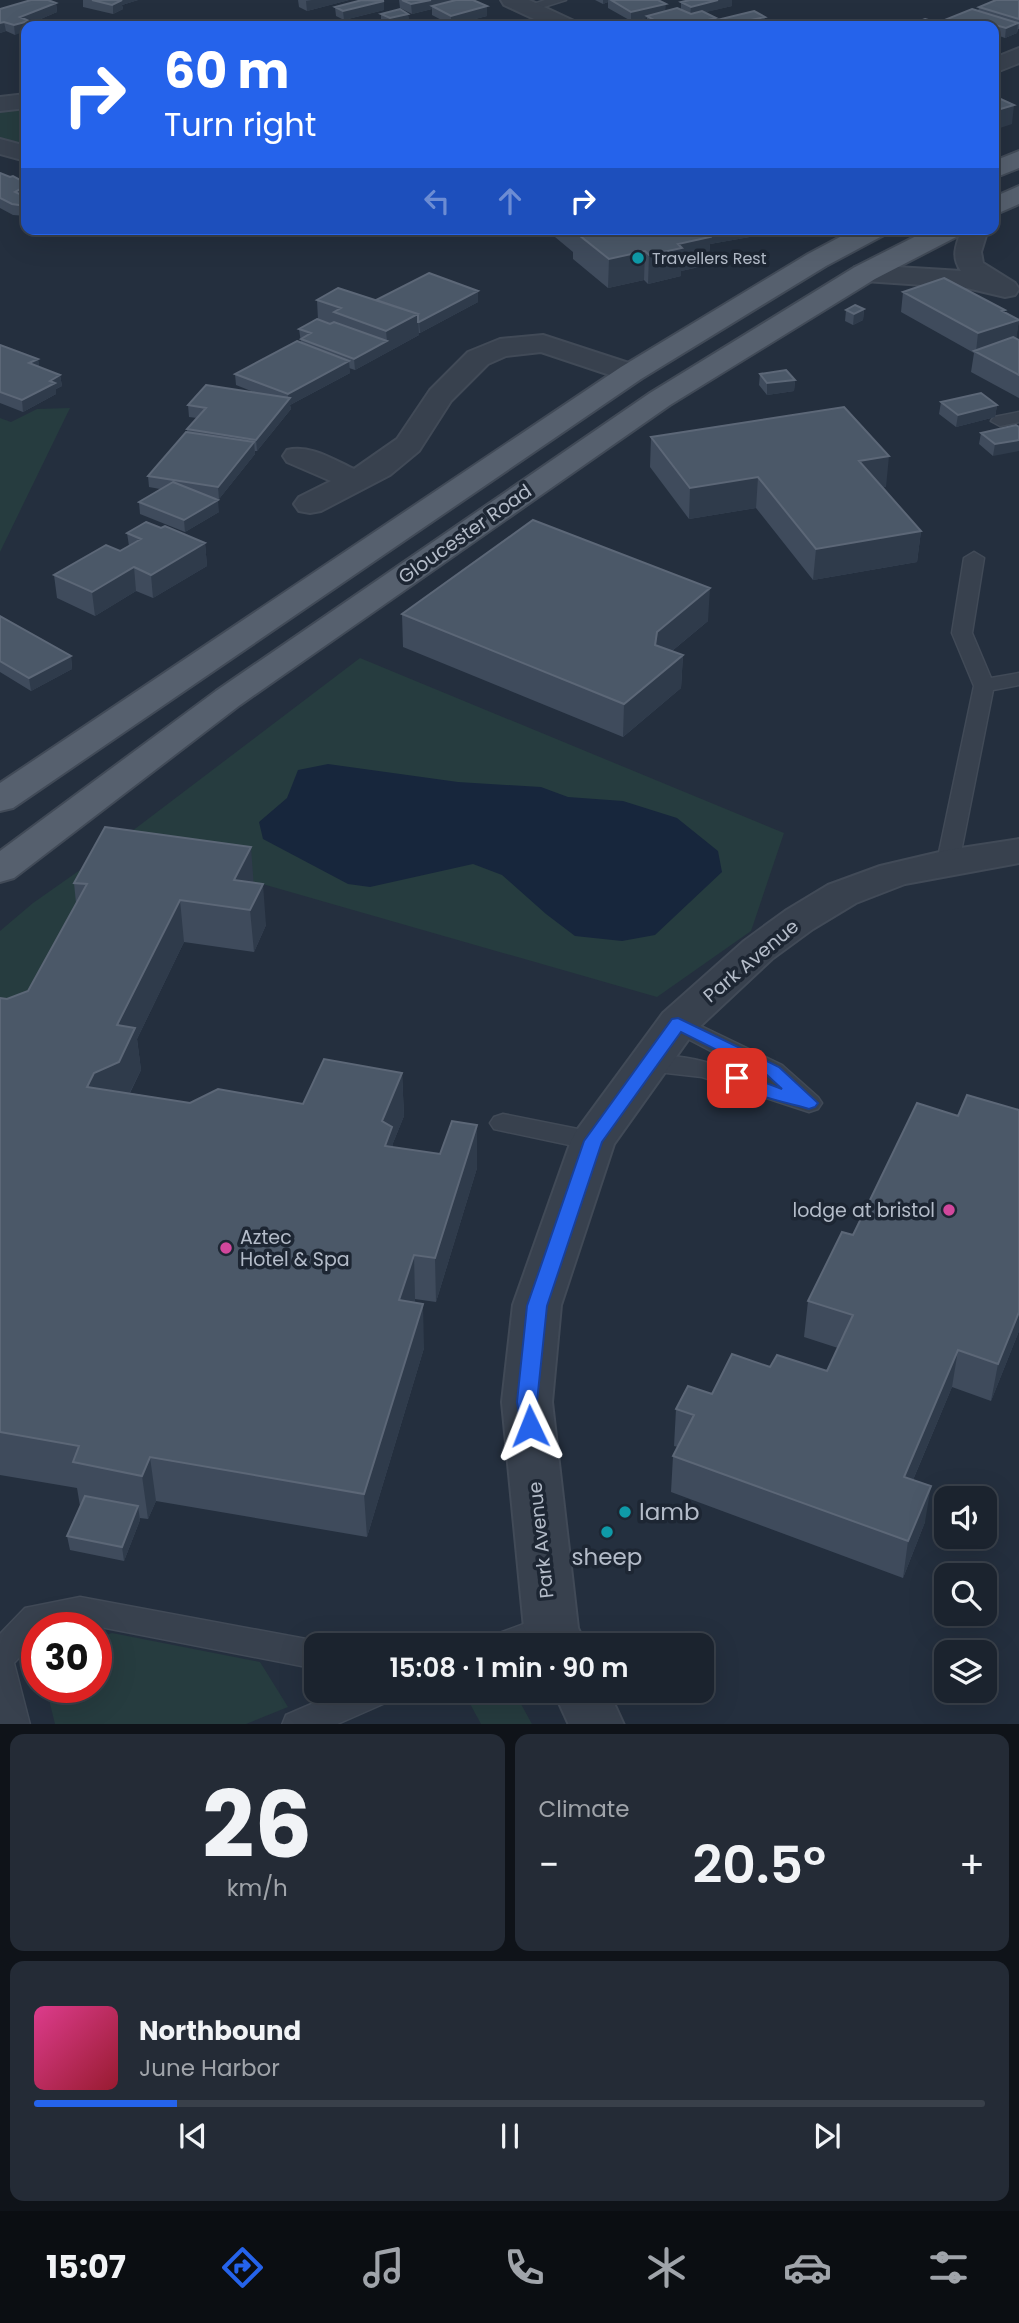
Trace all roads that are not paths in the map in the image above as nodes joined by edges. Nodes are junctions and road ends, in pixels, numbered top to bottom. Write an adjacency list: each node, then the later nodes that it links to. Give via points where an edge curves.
1 (559, 0): 2 (lane)
2 (520, 4): 3 (street)
3 (556, 21)
4 (1019, 55): 5 (street)
5 (999, 64)
6 (21, 102): 7 (street)
7 (0, 104)
8 (0, 146): 9 (street)
9 (21, 152)
10 (1019, 158): 11 (main road)
11 (999, 168)
12 (1019, 194): 13 (main road)
13 (999, 204)
14 (864, 235): 19 (main road, Gloucester Road)
15 (939, 235): 17 (main road, Gloucester Road)
16 (973, 235): 18 (street, via 967,262)
17 (865, 273): 18 (street, via 967,280); 31 (main road, Gloucester Road, via 660,399 228,698)
18 (1012, 293)
19 (631, 373): 23 (street, via 543,343 500,348 478,358 440,396 408,444 379,468); 28 (main road, Gloucester Road)
20 (1019, 417): 21 (lane)
21 (1000, 421)
22 (298, 456): 23 (street)
23 (355, 480): 24 (street)
24 (310, 503)
25 (974, 558): 27 (lane, via 962,633)
26 (1019, 679): 27 (lane)
27 (984, 686): 30 (lane)
28 (0, 800)
29 (1019, 851): 30 (street, Park Avenue)
30 (948, 862): 32 (street, Park Avenue, via 894,874 842,894 758,950)
31 (0, 870)
32 (678, 1023): 33 (street, Park Avenue); 33 (lane, via 773,1071 809,1103 704,1069)
33 (649, 1064): 35 (street, Park Avenue)
34 (503, 1123): 35 (lane)
35 (593, 1141): 36 (street, Park Avenue, via 537,1306 527,1402)
36 (555, 1633)
37 (304, 1653): 38 (lane, via 80,1610 36,1618)
38 (0, 1656)
39 (0, 1667): 42 (lane)
40 (349, 1703): 43 (lane)
41 (586, 1703): 44 (street)
42 (14, 1724)
43 (298, 1724)
44 (597, 1724)

